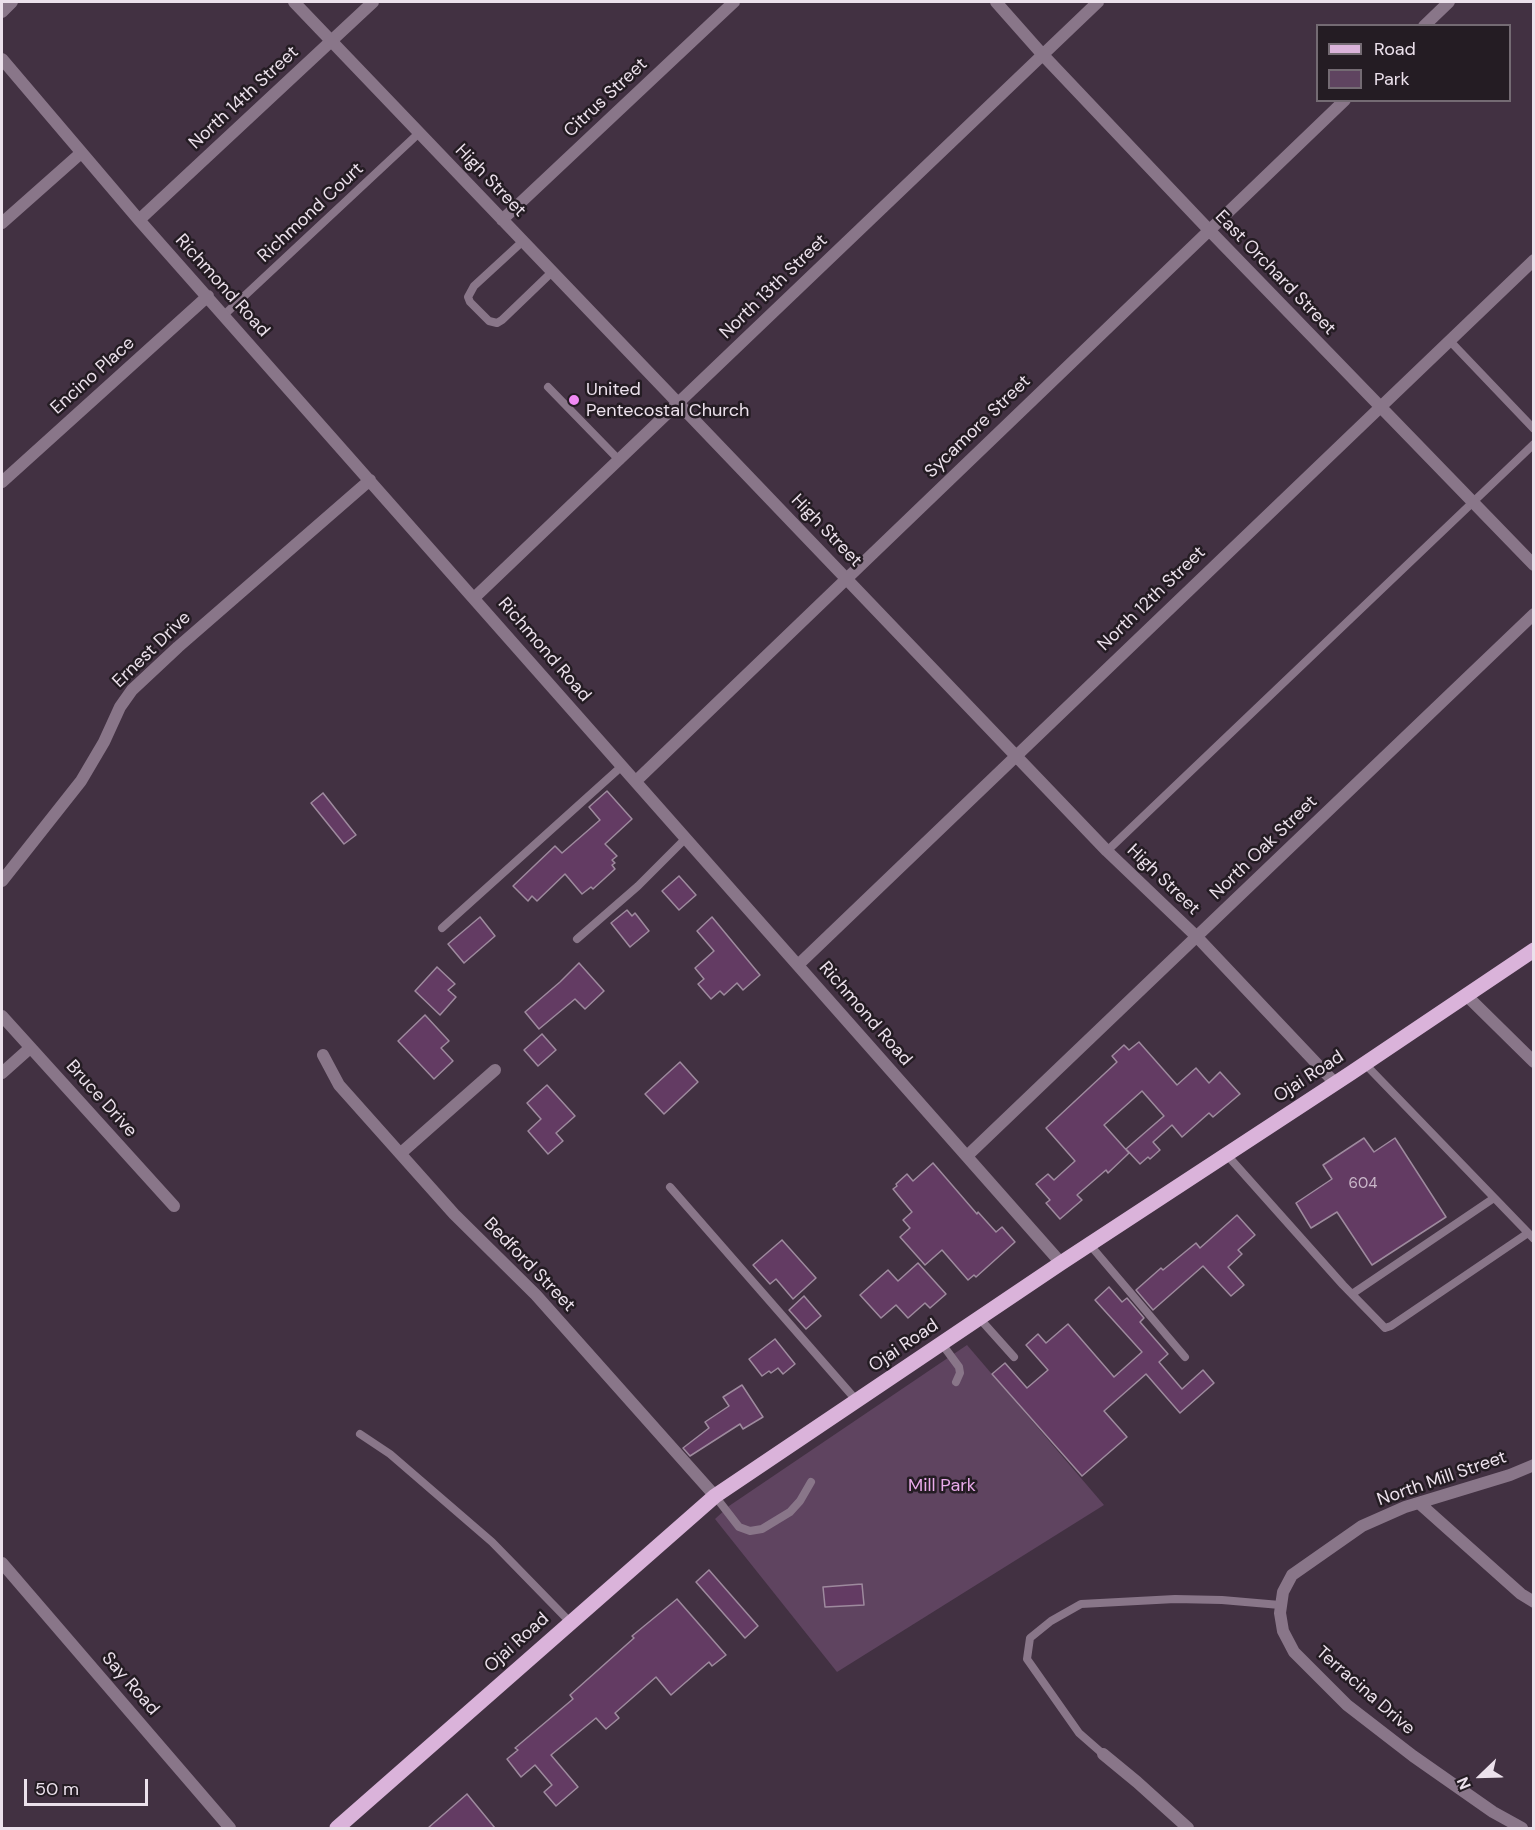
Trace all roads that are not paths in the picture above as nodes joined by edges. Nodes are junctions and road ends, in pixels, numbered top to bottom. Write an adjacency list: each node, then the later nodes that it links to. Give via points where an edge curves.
1 (12, 2): 8 (street)
2 (294, 2): 10 (street, High Street)
3 (373, 2): 10 (street, North 14th Street)
4 (734, 2): 17 (street, Citrus Street)
5 (996, 2): 11 (street, East Orchard Street)
6 (1098, 2): 11 (street, North 13th Street)
7 (1449, 2): 9 (street)
8 (2, 12)
9 (1426, 24)
10 (332, 41): 14 (street, High Street); 16 (street, North 14th Street)
11 (1042, 54): 19 (street, East Orchard Street); 27 (street, North 13th Street)
12 (2, 58): 15 (street, Richmond Road)
13 (1343, 102): 19 (street, Sycamore Street)
14 (419, 133): 17 (street, High Street); 24 (lane, Richmond Court)
15 (81, 153): 16 (street, Richmond Road); 18 (street)
16 (139, 220): 23 (street, Richmond Road)
17 (502, 220): 20 (street, High Street)
18 (2, 223)
19 (1209, 230): 28 (street, East Orchard Street); 36 (street, Sycamore Street)
20 (523, 241): 22 (street, High Street); 22 (lane, via 474,286 468,297 489,321 502,320)
21 (1533, 260): 25 (street, North 12th Street)
22 (553, 271): 27 (street, High Street)
23 (208, 296): 24 (street, Richmond Road); 33 (street, Encino Place)
24 (224, 315): 32 (street, Richmond Road)
25 (1449, 340): 28 (street, North 12th Street); 29 (lane)
26 (548, 387): 31 (lane)
27 (678, 403): 31 (street, North 13th Street); 36 (street, High Street)
28 (1379, 406): 34 (street, East Orchard Street); 39 (street, North 12th Street)
29 (1533, 429)
30 (1533, 444): 34 (lane)
31 (620, 460): 37 (street, North 13th Street)
32 (370, 480): 37 (street, Richmond Road); 44 (street, Ernest Drive, via 132,690 81,781)
33 (2, 482)
34 (1471, 502): 35 (street, East Orchard Street); 43 (lane)
35 (1533, 565)
36 (847, 578): 39 (street, High Street); 41 (street, Sycamore Street)
37 (474, 598): 40 (street, Richmond Road)
38 (1533, 614): 46 (street, North Oak Street)
39 (1016, 754): 43 (street, High Street); 49 (street, North 12th Street)
40 (622, 766): 41 (street, Richmond Road); 45 (lane)
41 (636, 781): 42 (street, Richmond Road)
42 (686, 838): 47 (lane); 49 (street, Richmond Road)
43 (1107, 851): 46 (street, High Street)
44 (2, 881)
45 (442, 928)
46 (1197, 937): 58 (street, High Street); 61 (street, North Oak Street)
47 (577, 939)
48 (1533, 950): 50 (main road, Ojai Road)
49 (798, 965): 61 (street, Richmond Road)
50 (1467, 996): 54 (street); 55 (main road, Ojai Road)
51 (2, 1016): 52 (street, Bruce Drive)
52 (30, 1048): 57 (street); 64 (street, Bruce Drive)
53 (323, 1055): 59 (street, Bedford Street, via 339,1085)
54 (1533, 1062)
55 (1365, 1064): 58 (main road, Ojai Road); 63 (lane)
56 (495, 1070): 59 (street)
57 (2, 1073)
58 (1335, 1083): 60 (main road, Ojai Road)
59 (401, 1153): 78 (street, Bedford Street, via 454,1214 536,1295)
60 (1227, 1155): 66 (main road, Ojai Road); 68 (lane)
61 (968, 1156): 67 (street, Richmond Road)
62 (670, 1187): 74 (lane)
63 (1494, 1198): 65 (lane); 68 (lane)
64 (174, 1206)
65 (1531, 1236): 68 (lane, via 1385,1328)
66 (1090, 1245): 67 (main road, Ojai Road); 72 (lane)
67 (1061, 1263): 69 (main road, Ojai Road)
68 (1352, 1294)
69 (980, 1319): 70 (main road, Ojai Road); 71 (lane)
70 (942, 1344): 73 (lane, via 959,1367); 74 (main road, Ojai Road)
71 (1014, 1357)
72 (1185, 1357)
73 (956, 1382)
74 (857, 1401): 78 (main road, Ojai Road)
75 (360, 1434): 84 (lane, via 390,1454 492,1542)
76 (1533, 1466): 79 (street, North Mill Street)
77 (811, 1482): 78 (lane, via 790,1512 762,1529 750,1531 739,1527)
78 (715, 1496): 84 (main road, Ojai Road)
79 (1419, 1503): 80 (street, North Mill Street); 82 (street)
80 (1362, 1526): 83 (street, Terracina Drive, via 1292,1575)
81 (2, 1563): 86 (street, Say Road)
82 (1533, 1602)
83 (1281, 1605): 85 (lane, via 1175,1599 1081,1604 1030,1638 1027,1659 1079,1733); 89 (street, Terracina Drive, via 1282,1626 1290,1646 1347,1705 1493,1812)
84 (570, 1622): 87 (main road, Ojai Road)
85 (1103, 1755): 88 (street)
86 (230, 1828)
87 (338, 1828)
88 (1188, 1828)
89 (1522, 1828)

